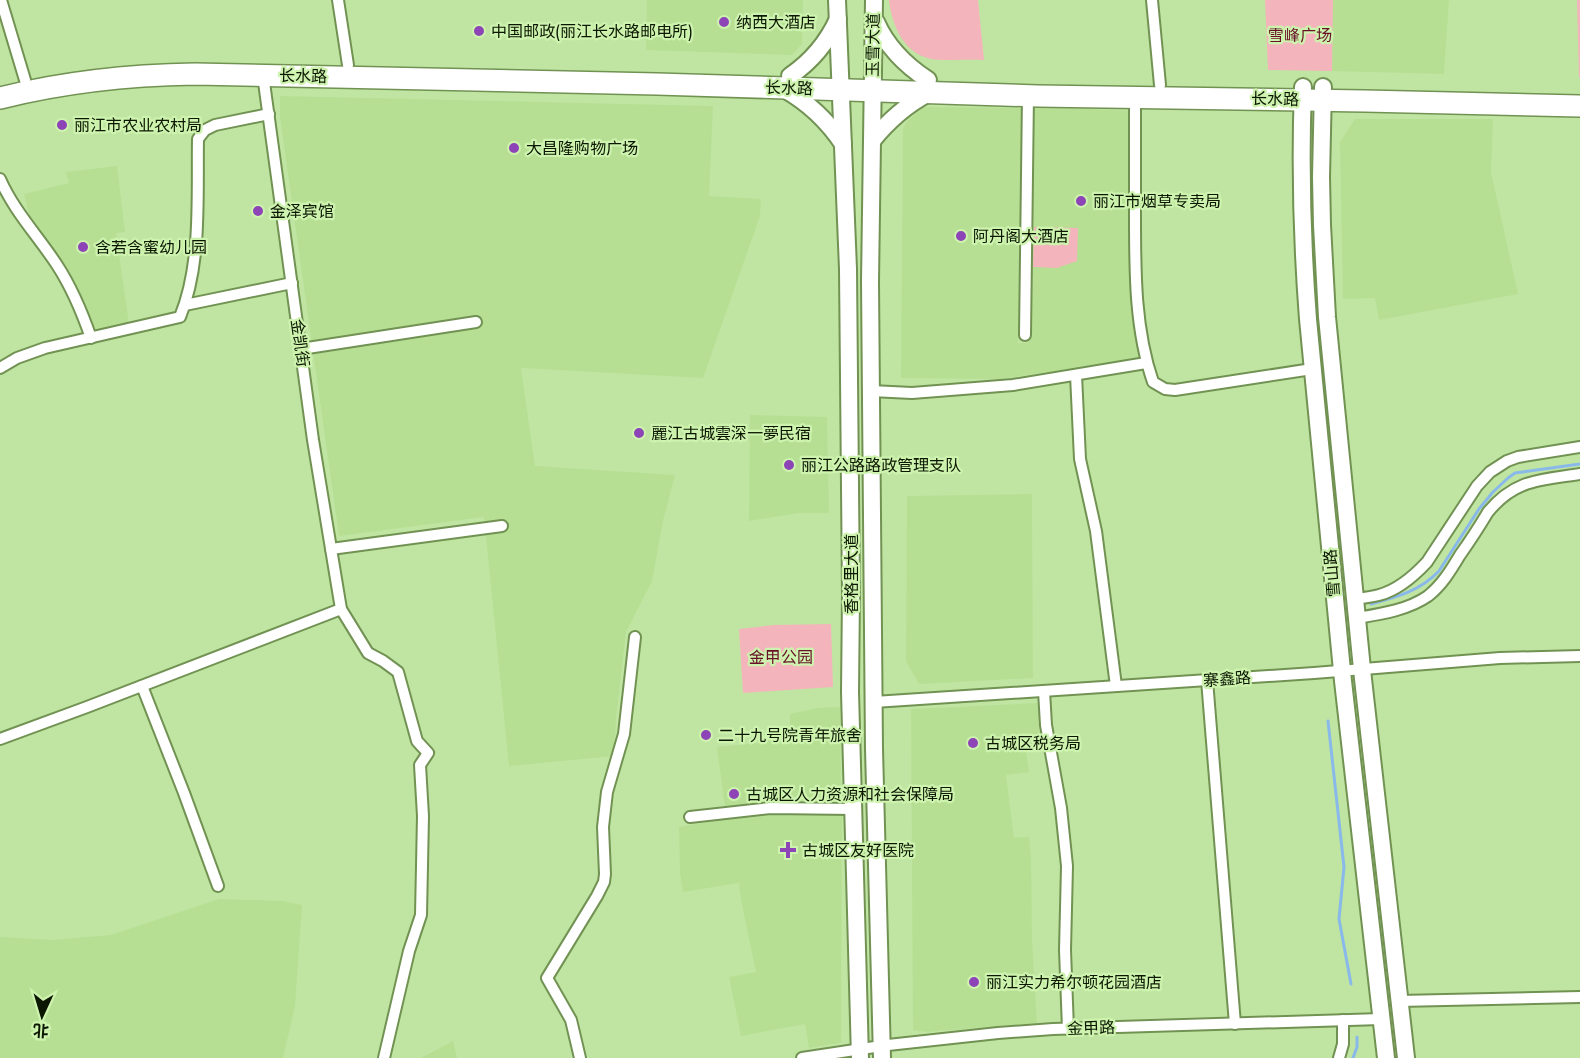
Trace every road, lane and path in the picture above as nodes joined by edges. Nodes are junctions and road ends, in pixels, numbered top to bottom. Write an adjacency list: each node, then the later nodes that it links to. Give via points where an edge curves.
1 (1, 0): 10 (street)
2 (338, 0): 8 (street)
3 (837, 0): 6 (main road, 玉雪大道)
4 (874, 0): 7 (main road, 玉雪大道)
5 (1152, 0): 15 (street)
6 (838, 18): 11 (main road, via 816,53); 12 (main road, 玉雪大道)
7 (874, 18): 14 (main road, 玉雪大道); 16 (main road, via 899,57)
8 (348, 65): 10 (highway, 长水路, via 158,62); 11 (highway, 长水路)
9 (263, 75): 11 (highway, 长水路); 21 (highway, 长水路, via 122,77); 23 (street, 金凯街)
10 (25, 80): 13 (highway, 长水路)
11 (786, 82): 12 (highway, 长水路); 25 (main road)
12 (841, 84): 14 (highway, 长水路); 25 (main road, 香格里大道)
13 (0, 85)
14 (873, 85): 16 (highway, 长水路); 24 (main road, 香格里大道)
15 (1160, 85): 16 (highway, 长水路); 18 (highway, 长水路)
16 (928, 86): 19 (highway, 长水路); 24 (main road)
17 (1580, 93): 18 (highway, 长水路)
18 (1313, 94): 20 (highway, 长水路); 22 (highway, 长水路); 35 (main road, 雪山路, via 1301,128 1304,274); 42 (main road, 雪山路, via 1329,339)
19 (1028, 95): 20 (highway, 长水路); 30 (street)
20 (1135, 97): 33 (street, via 1136,274)
21 (0, 98)
22 (1580, 105)
23 (268, 114): 27 (street, 金凯街); 28 (street, via 215,125 198,139 195,254)
24 (872, 141): 37 (main road, 香格里大道)
25 (843, 144): 55 (main road, 香格里大道)
26 (0, 179): 31 (street, via 12,203 57,264)
27 (292, 283): 28 (street); 32 (street, 金凯街)
28 (185, 305): 31 (street, via 180,317)
29 (476, 322): 32 (street)
30 (1025, 335)
31 (91, 338): 34 (street, via 31,353)
32 (301, 349): 41 (street, 金凯街)
33 (1146, 363): 35 (street, via 1153,382 1170,390); 36 (street)
34 (0, 368)
35 (1312, 369): 48 (main road, 雪山路)
36 (1076, 375): 37 (street, via 1013,385 912,393); 51 (street, via 1080,459 1096,531)
37 (871, 392): 53 (main road, 香格里大道)
38 (1580, 447): 42 (street, via 1518,457 1497,467 1477,486 1418,572 1387,592)
39 (1580, 474): 44 (street, via 1529,482 1509,492 1488,512 1435,590 1397,610)
40 (502, 526): 41 (street)
41 (331, 549): 43 (street, 金凯街)
42 (1355, 599): 44 (main road, 雪山路)
43 (341, 609): 50 (street); 66 (street, via 368,653 398,672 417,741 428,753 420,765 421,915)
44 (1357, 618): 47 (main road, 雪山路)
45 (634, 637): 67 (street, via 624,734 607,792 604,882 547,978 571,1020)
46 (1580, 656): 47 (street, 寨鑫路)
47 (1362, 669): 48 (street, 寨鑫路); 59 (main road, 雪山路)
48 (1342, 670): 49 (street, 寨鑫路); 60 (main road, 雪山路)
49 (1207, 680): 51 (street, 寨鑫路); 62 (street)
50 (142, 686): 54 (street); 57 (street)
51 (1116, 686): 52 (street, 寨鑫路)
52 (1044, 691): 53 (street, 寨鑫路); 63 (street, via 1067,866)
53 (874, 702): 64 (main road, 香格里大道)
54 (0, 738)
55 (854, 809): 56 (street, via 770,808); 65 (main road, 香格里大道)
56 (690, 818)
57 (218, 886)
58 (1580, 997): 59 (street)
59 (1399, 1001): 71 (main road, 雪山路)
60 (1381, 1019): 61 (street, 金甲路); 70 (main road, 雪山路)
61 (1344, 1020): 62 (street, 金甲路); 69 (street)
62 (1235, 1024): 63 (street, 金甲路)
63 (1068, 1029): 64 (street, 金甲路, via 998,1033)
64 (882, 1052): 65 (street, 金甲路)
65 (860, 1054): 68 (street, 金甲路)
66 (384, 1058)
67 (580, 1058)
68 (802, 1058)
69 (1339, 1058)
70 (1386, 1058)
71 (1406, 1058)

